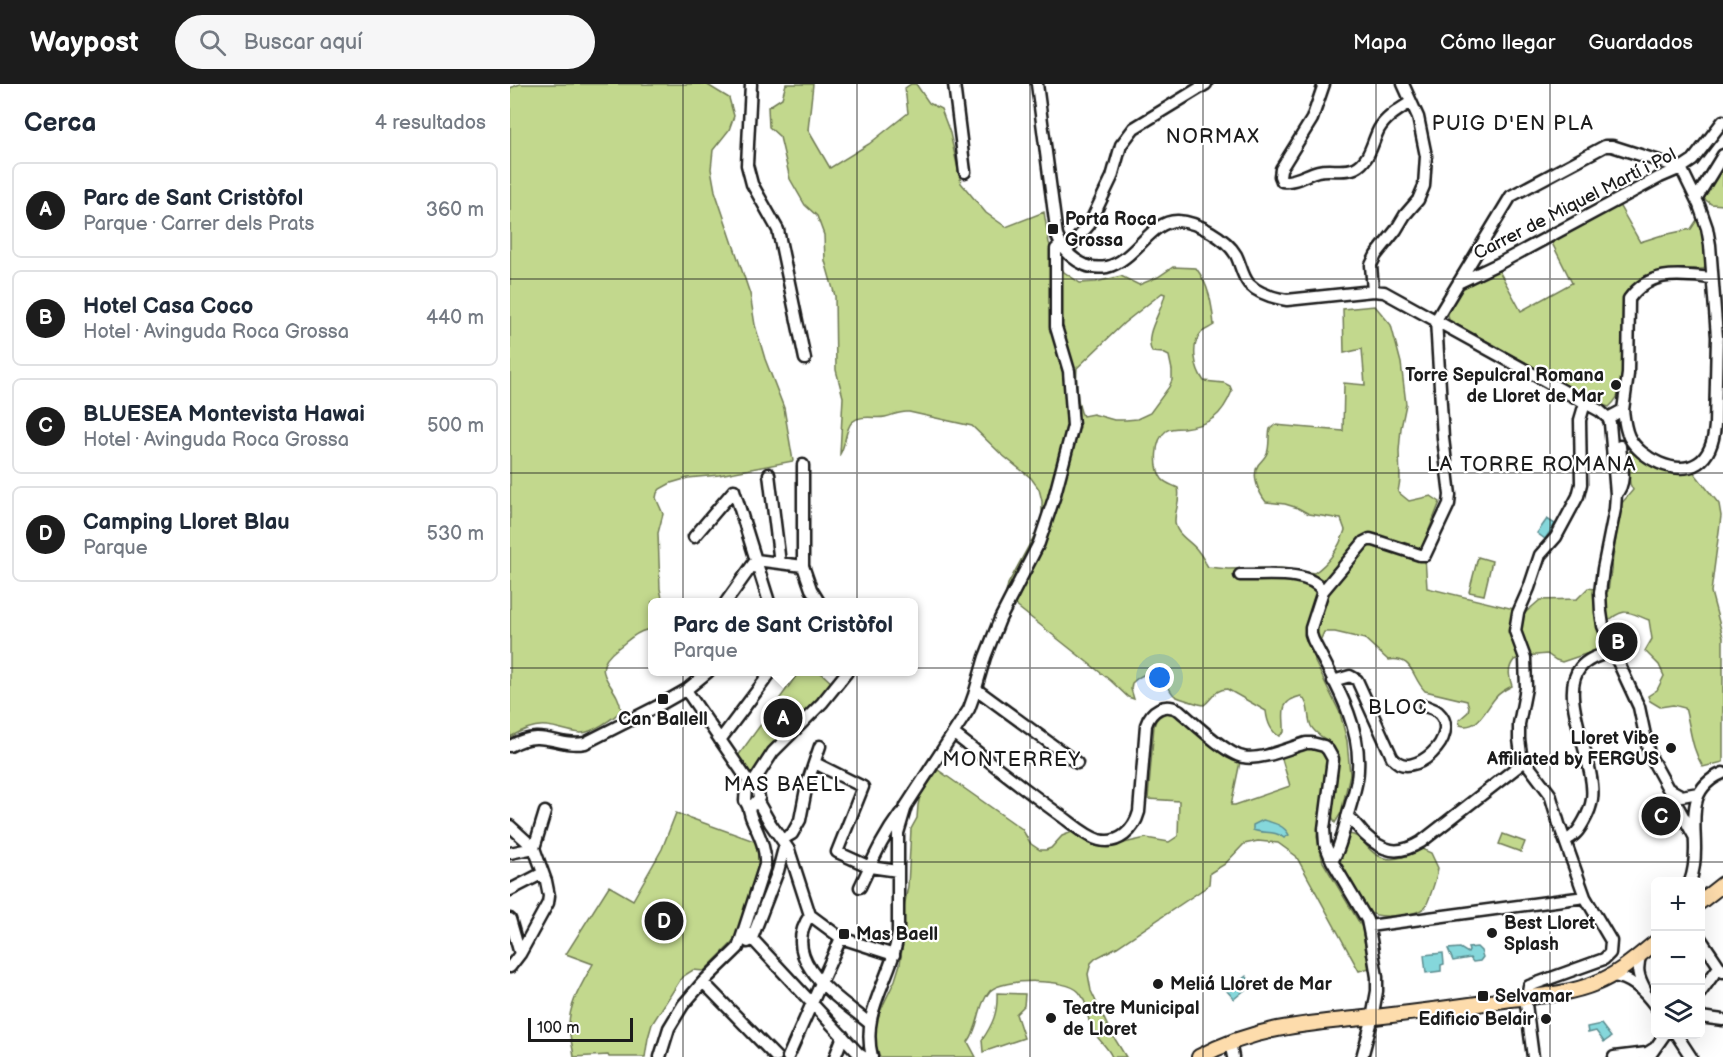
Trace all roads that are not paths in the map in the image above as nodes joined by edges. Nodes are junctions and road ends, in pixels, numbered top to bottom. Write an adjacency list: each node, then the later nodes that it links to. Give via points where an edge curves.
1 (751, 84): 18 (street, via 747,165 752,184 778,230)
2 (954, 84): 11 (street)
3 (1036, 84): 13 (street, via 1057,236)
4 (1206, 84): 13 (street, via 1134,128 1121,145 1112,177 1089,225)
5 (1324, 84): 7 (street, via 1312,119 1281,170 1282,181 1316,171 1358,167 1380,128)
6 (1403, 84): 7 (street)
7 (1411, 102): 16 (street, via 1426,156 1424,186 1371,264)
8 (1723, 121): 10 (street, Carrer de Miquel Martí i Pol, via 1698,156)
9 (1723, 154): 12 (street)
10 (1681, 168): 12 (street); 15 (street, Carrer de Miquel Martí i Pol); 15 (street, via 1605,146 1511,196)
11 (965, 172)
12 (1696, 199): 14 (street, via 1707,228)
13 (1064, 248): 16 (street, via 1089,267 1103,268 1126,259 1159,227 1177,221 1223,240 1237,257 1249,284 1277,298); 40 (street, via 1056,249 1056,327 1069,371 1073,426 1039,543 1000,619)
14 (1712, 278): 20 (street, via 1664,275 1636,290 1629,299 1628,374); 22 (street, via 1717,337 1715,425 1710,448 1697,463 1678,467 1655,462)
15 (1460, 282): 17 (street)
16 (1373, 291): 17 (street, via 1394,296)
17 (1436, 320): 19 (street); 31 (street, via 1449,504 1425,555 1370,539)
18 (805, 359)
19 (1585, 403): 21 (street); 47 (street, via 1580,420 1578,496 1561,529 1540,555 1516,619 1516,636 1525,658 1519,739)
20 (1623, 410): 21 (street); 22 (street)
21 (1608, 418): 23 (street)
22 (1634, 444): 23 (street)
23 (1616, 446): 35 (street, via 1623,482 1616,494 1600,593 1601,618)
24 (803, 465): 29 (street)
25 (769, 474): 28 (street)
26 (694, 537): 27 (street, via 734,490)
27 (756, 560): 28 (street); 32 (street); 33 (street)
28 (780, 563): 29 (street)
29 (803, 566): 34 (street)
30 (1240, 575): 31 (street, via 1305,577)
31 (1323, 591): 39 (street, via 1311,632)
32 (729, 598)
33 (767, 598)
34 (816, 598)
35 (1613, 651): 52 (street, via 1639,707 1649,753); 65 (street, via 1584,663 1574,681 1575,710 1591,774 1592,795 1579,830)
36 (703, 676): 41 (street)
37 (768, 676): 44 (street)
38 (844, 676): 51 (street, via 772,752)
39 (1333, 681): 42 (street, via 1350,676 1357,680 1392,757 1402,764 1420,761 1438,748 1443,738 1442,717); 57 (street, via 1352,720 1358,752 1358,778)
40 (976, 689): 43 (street); 49 (street)
41 (686, 690): 44 (street); 45 (street, via 585,743 538,737)
42 (1425, 706)
43 (954, 734): 55 (street); 62 (street, via 1100,841 1122,837 1137,822 1146,725 1155,710 1175,708 1243,758 1306,743 1318,744 1333,759)
44 (720, 740): 51 (street)
45 (510, 746)
46 (820, 746): 48 (street)
47 (1525, 761): 60 (street, via 1411,848 1388,850); 65 (street, via 1550,794)
48 (815, 763): 63 (street, via 801,820); 69 (street, via 863,787 837,852)
49 (1077, 763)
50 (1723, 773): 53 (street, via 1709,781)
51 (751, 783): 54 (street, via 746,786 745,801)
52 (1669, 789): 53 (street, via 1677,795); 61 (street)
53 (1698, 796): 61 (street)
54 (753, 803): 63 (street); 81 (street, via 751,817 764,849 765,865)
55 (906, 806): 69 (street, via 886,832); 70 (street, via 898,833)
56 (545, 812): 66 (street)
57 (1347, 817): 59 (street); 60 (street)
58 (510, 826): 66 (street)
59 (1344, 829): 60 (street); 64 (street)
60 (1364, 834)
61 (1694, 836): 72 (street)
62 (1324, 840): 64 (street); 68 (street)
63 (784, 841): 78 (street); 81 (street, via 776,878)
64 (1340, 841): 68 (street, via 1337,855)
65 (1565, 841): 76 (street)
66 (534, 848): 67 (street); 71 (street)
67 (510, 853)
68 (1330, 858): 80 (street)
69 (870, 867): 70 (street); 74 (street)
70 (898, 872): 87 (street)
71 (543, 873): 75 (street); 85 (street, via 548,903)
72 (1692, 877)
73 (1723, 884): 77 (main road)
74 (860, 887)
75 (510, 890)
76 (1586, 897): 80 (street); 95 (street, via 1611,941 1610,953 1533,984)
77 (1705, 899)
78 (810, 915): 82 (street); 92 (street, via 803,927 801,947)
79 (510, 919): 85 (street)
80 (1369, 927): 98 (street, via 1377,982)
81 (748, 934): 91 (street); 97 (street)
82 (841, 938): 87 (street); 92 (street)
83 (1705, 944): 89 (street)
84 (1651, 946): 86 (main road)
85 (520, 954): 88 (street)
86 (1641, 954): 90 (main road); 94 (street, via 1638,978)
87 (894, 955): 101 (street)
88 (510, 967)
89 (1721, 970): 93 (street)
90 (1611, 976): 94 (street, via 1630,981); 95 (main road, via 1574,990)
91 (703, 982): 107 (street, via 675,1016); 108 (street)
92 (821, 983): 97 (street); 101 (street)
93 (1705, 988)
94 (1647, 995): 96 (street)
95 (1526, 997): 98 (main road); 116 (street)
96 (1651, 1000)
97 (813, 1002): 102 (street); 109 (street)
98 (1373, 1017): 105 (main road, via 1271,1035); 113 (main road, via 1263,1031); 115 (street)
99 (1705, 1018): 100 (street)
100 (1723, 1020)
101 (869, 1023): 112 (street)
102 (843, 1036): 110 (street); 111 (street)
103 (1661, 1039): 106 (street)
104 (1679, 1039): 118 (street)
105 (1232, 1052): 114 (main road)
106 (1648, 1054): 117 (street)
107 (660, 1057)
108 (776, 1057)
109 (788, 1057)
110 (836, 1057)
111 (864, 1057)
112 (872, 1057)
113 (1199, 1057)
114 (1210, 1057)
115 (1362, 1057)
116 (1533, 1057)
117 (1614, 1057)
118 (1691, 1057)

